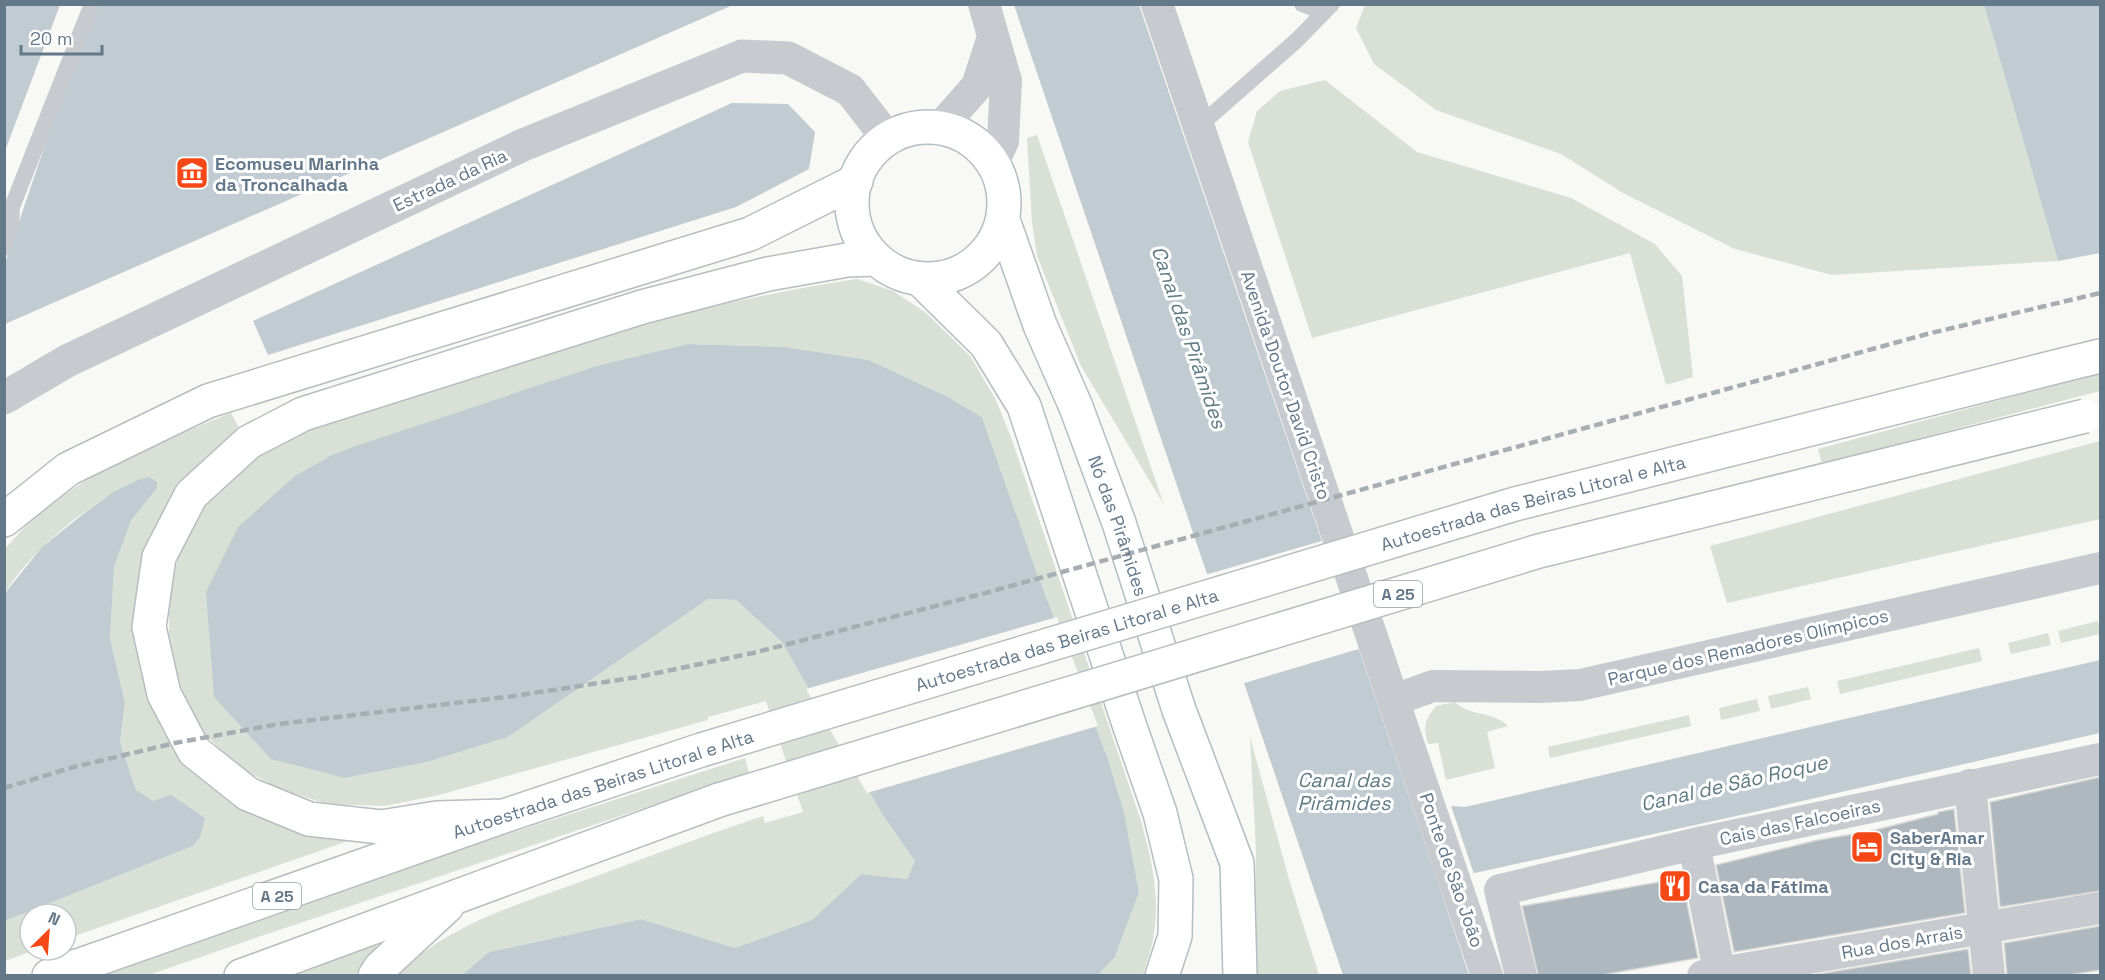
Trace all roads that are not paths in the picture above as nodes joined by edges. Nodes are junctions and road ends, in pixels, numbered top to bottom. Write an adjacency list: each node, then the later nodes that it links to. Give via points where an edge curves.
1 (92, 4): 13 (lane, via 12,207)
2 (984, 4): 6 (street)
3 (1157, 4): 7 (street, Avenida Doutor David Cristo)
4 (1302, 4): 5 (lane)
5 (1328, 8): 7 (lane)
6 (993, 38): 8 (street, via 976,86); 10 (street, via 1006,81 1003,141)
7 (1198, 127): 21 (street, Avenida Doutor David Cristo)
8 (939, 129): 9 (main road, Nó das Pirâmides, via 906,130); 10 (main road, Nó das Pirâmides, via 956,132 977,144)
9 (888, 139): 11 (main road, Nó das Pirâmides, via 864,162); 17 (street, Estrada da Ria, via 850,90 788,58 741,56 523,145 67,361)
10 (993, 162): 12 (main road, Nó das Pirâmides, via 1003,185)
11 (856, 181): 14 (main road, Nó das Pirâmides, via 852,212 860,237); 19 (main road, via 750,234 208,401 68,470)
12 (1003, 219): 15 (main road, Nó das Pirâmides, via 1000,233 987,253 968,269 946,278); 34 (main road, Nó das Pirâmides, via 1040,325 1076,407 1119,523 1179,710 1237,863)
13 (4, 248)
14 (876, 259): 15 (main road, Nó das Pirâmides, via 898,274); 25 (main road, via 768,274 642,307 303,414 249,442 191,495 159,557 149,627 165,694 194,752 248,794 309,819 381,827 437,818)
15 (921, 280): 33 (main road, Nó das Pirâmides, via 986,344 1024,406 1160,813 1176,879 1175,936)
16 (2100, 356): 25 (main road, Autoestrada das Beiras Litoral e Alta / A 25, bridge, via 1515,504 701,750)
17 (4, 398)
18 (2093, 414): 27 (main road, A 25, bridge, via 1539,551 719,800)
19 (4, 520)
20 (2100, 568): 21 (street, Parque dos Remadores Olímpicos, via 1580,685 1433,686)
21 (1394, 700): 23 (street, Avenida Doutor David Cristo)
22 (2100, 759): 24 (street, Cais das Falcoeiras)
23 (1417, 765): 35 (street, Ponte de São João)
24 (1970, 785): 26 (street, Cais das Falcoeiras); 29 (street)
25 (504, 816): 30 (main road, Autoestrada das Beiras Litoral e Alta / A 25)
26 (1694, 844): 36 (street, Cais das Falcoeiras, via 1500,890); 37 (street)
27 (456, 897): 31 (main road, A 25); 32 (main road)
28 (2100, 908): 29 (street, Rua dos Arrais)
29 (1985, 928): 37 (street, Rua dos Arrais); 38 (street)
30 (49, 975)
31 (242, 975)
32 (375, 975)
33 (1162, 975)
34 (1240, 975)
35 (1487, 975)
36 (1521, 975)
37 (1714, 975)
38 (1989, 975)

